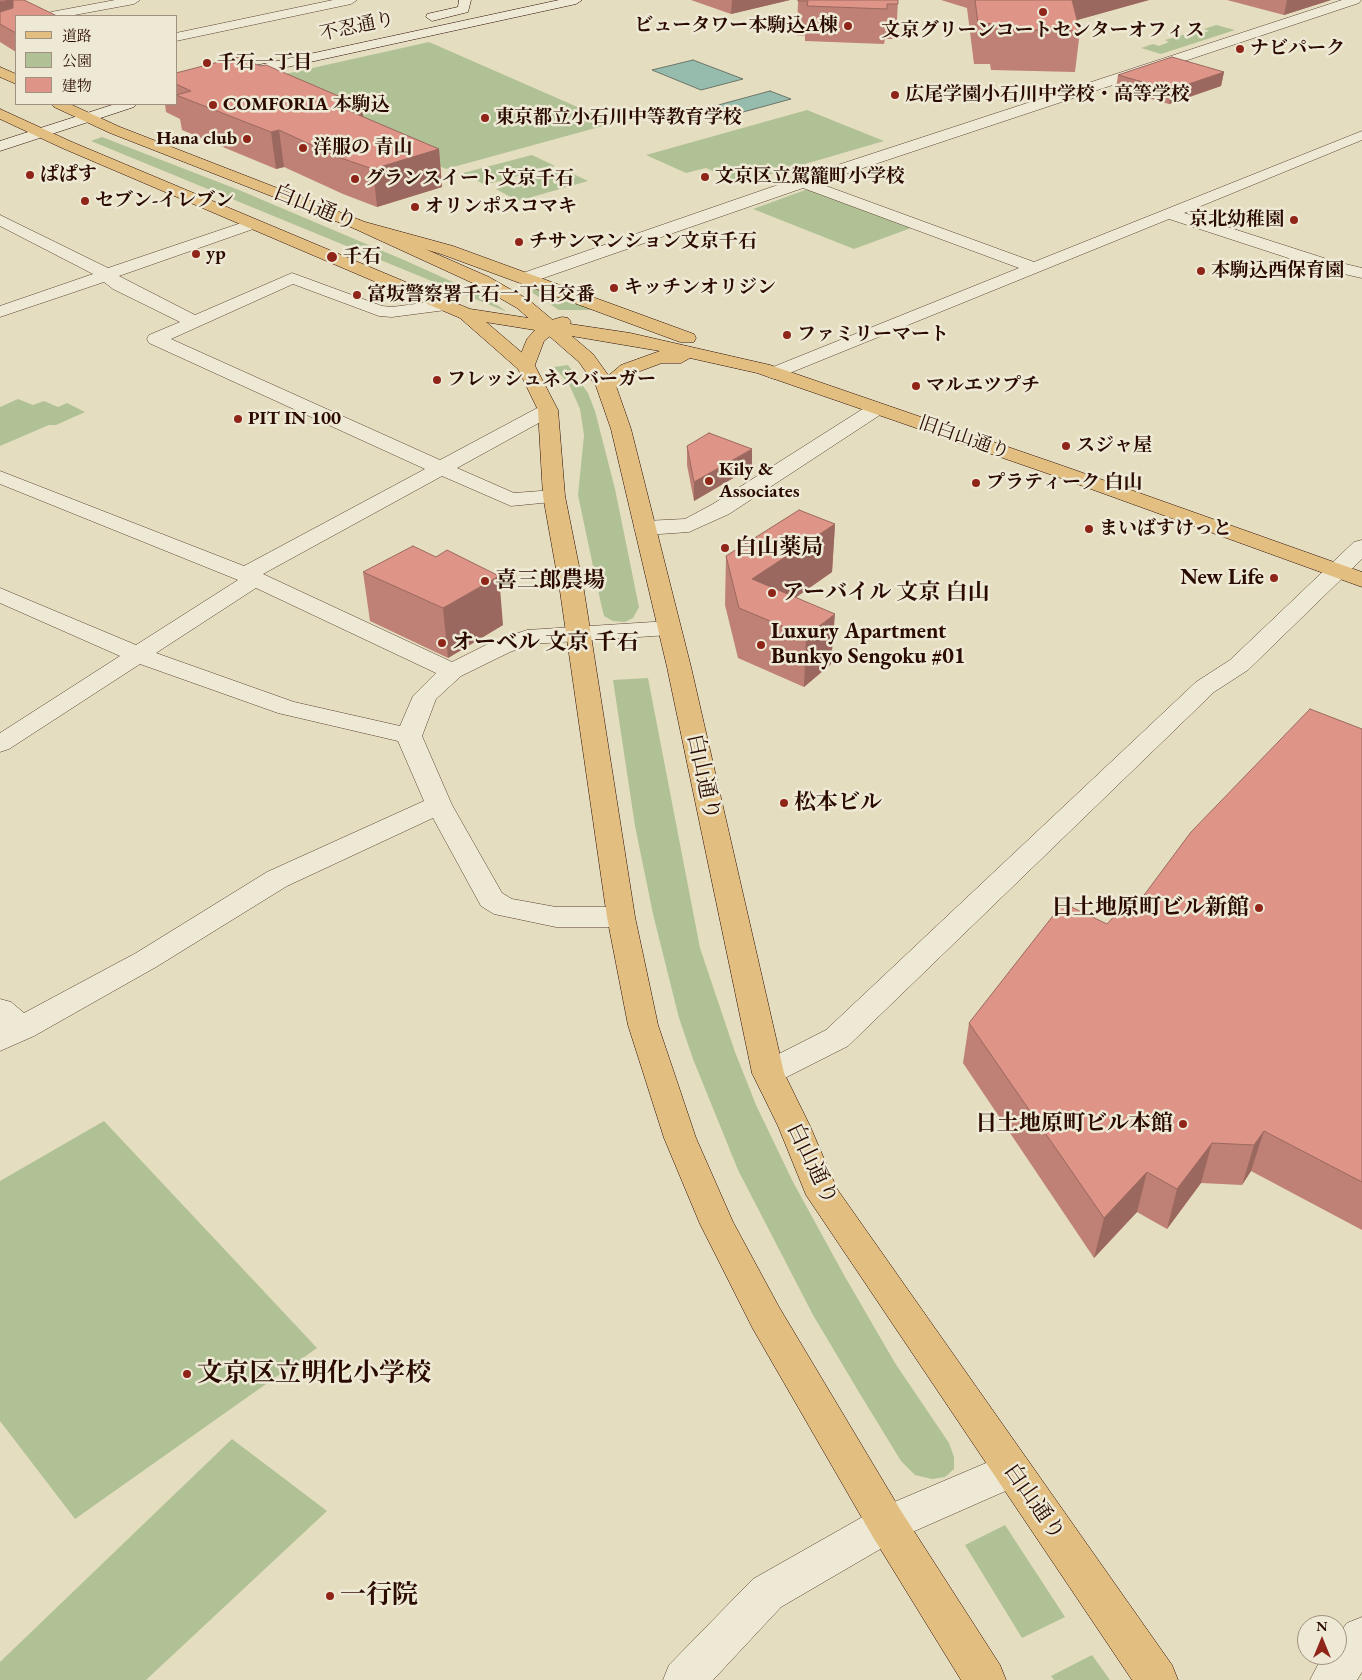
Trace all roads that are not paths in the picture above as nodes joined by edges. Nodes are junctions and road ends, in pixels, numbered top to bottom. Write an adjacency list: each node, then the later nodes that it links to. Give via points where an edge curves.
1 (134, 0): 9 (street)
2 (351, 0): 11 (street)
3 (548, 0): 7 (street, 不忍通り)
4 (576, 0): 7 (street, 不忍通り)
5 (1356, 0): 6 (street)
6 (1341, 5): 8 (street); 24 (street)
7 (481, 7): 10 (street); 13 (street, 不忍通り); 15 (street, 不忍通り)
8 (1362, 10)
9 (57, 15)
10 (419, 20)
11 (178, 37)
12 (287, 49): 13 (street)
13 (260, 57): 14 (street, 不忍通り)
14 (178, 77)
15 (178, 89)
16 (118, 105): 17 (street)
17 (65, 110): 19 (street); 21 (street); 28 (main road, 白山通り)
18 (0, 113): 19 (main road, 白山通り)
19 (19, 123): 20 (street); 21 (main road, 白山通り)
20 (0, 129)
21 (40, 133): 23 (street); 27 (main road, 白山通り)
22 (1362, 135): 25 (street)
23 (0, 146)
24 (801, 182): 29 (street); 32 (street)
25 (1170, 214): 29 (street); 30 (street)
26 (0, 220): 31 (street)
27 (252, 224): 31 (street); 33 (main road, 白山通り)
28 (359, 225): 32 (main road, via 447,250); 37 (main road, 白山通り, via 483,281 523,304)
29 (1033, 267): 40 (street)
30 (1362, 273)
31 (106, 274): 34 (street); 36 (street, via 119,285)
32 (526, 278): 35 (main road)
33 (456, 310): 36 (street, via 379,312 292,278); 37 (main road); 39 (main road, 白山通り)
34 (0, 312)
35 (633, 317): 37 (main road, via 602,315); 40 (main road)
36 (195, 322): 44 (street, via 156,339)
37 (551, 326): 38 (main road, via 630,338); 39 (main road, via 536,339); 41 (main road, 白山通り, via 586,358)
38 (705, 356): 40 (main road); 41 (main road, via 660,357 628,369)
39 (526, 366): 43 (main road, 白山通り)
40 (769, 371): 42 (main road, 旧白山通り)
41 (606, 386): 47 (main road, 白山通り, via 622,429)
42 (876, 409): 47 (street, via 721,509 689,525); 49 (main road, 旧白山通り, via 1062,472)
43 (548, 410): 44 (street); 46 (main road, 白山通り)
44 (441, 468): 46 (street, via 511,500); 50 (street)
45 (0, 477): 50 (street)
46 (554, 496): 54 (main road, 白山通り)
47 (645, 528): 53 (main road, 白山通り)
48 (1362, 548): 49 (street)
49 (1337, 572): 51 (main road, 旧白山通り); 62 (street, via 1239,665 1205,687 837,1038)
50 (250, 577): 55 (street); 56 (street)
51 (1362, 580)
52 (0, 595): 55 (street)
53 (669, 628): 54 (street); 62 (main road, 白山通り)
54 (578, 634): 56 (street, via 527,637); 60 (main road, 白山通り)
55 (138, 656): 57 (street, via 287,708); 58 (street)
56 (452, 671): 57 (street, via 425,696)
57 (409, 736): 59 (street)
58 (0, 744)
59 (439, 805): 60 (street, via 492,899 504,907 556,916); 61 (street, via 278,880 146,960)
60 (621, 918): 64 (main road, 白山通り, via 642,1025 680,1138 717,1224 766,1318)
61 (8, 1026)
62 (768, 1073): 63 (main road, 白山通り, via 822,1195)
63 (1012, 1470): 64 (street); 68 (main road, 白山通り)
64 (887, 1524): 66 (street, via 767,1594); 67 (main road, 白山通り)
65 (1362, 1637): 69 (street)
66 (684, 1680)
67 (985, 1680)
68 (1156, 1680)
69 (1331, 1680)

